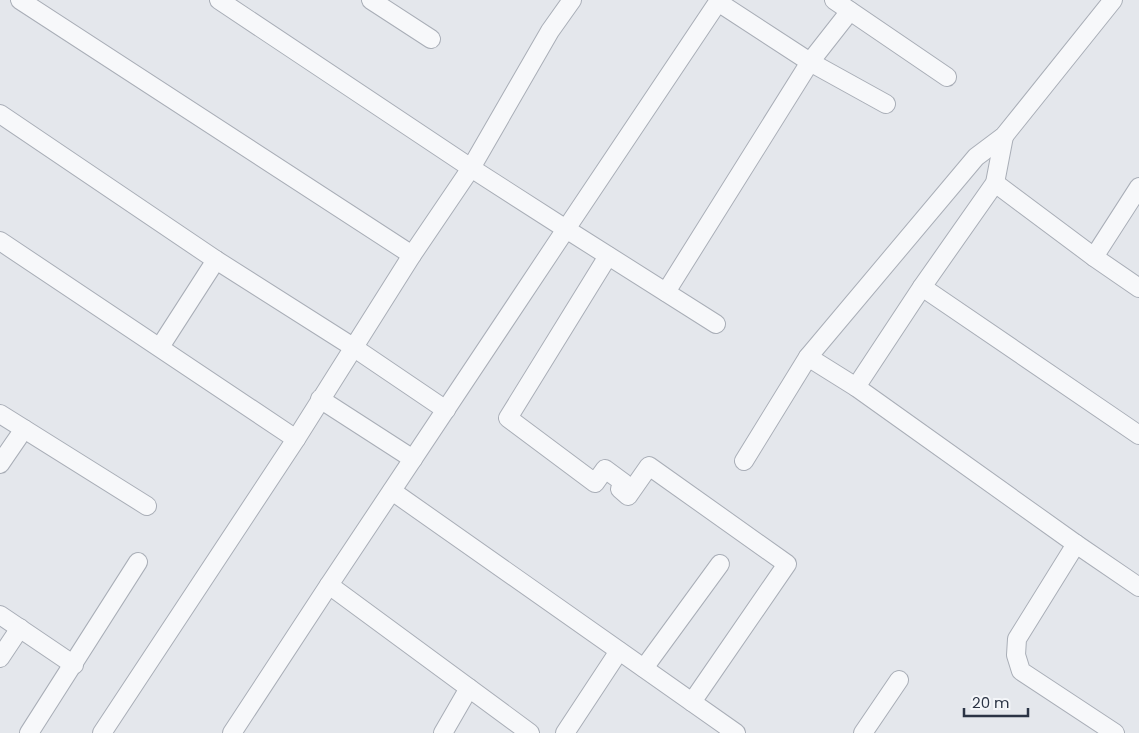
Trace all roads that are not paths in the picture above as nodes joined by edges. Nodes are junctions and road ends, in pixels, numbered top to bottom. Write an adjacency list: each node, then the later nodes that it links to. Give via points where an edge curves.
1 (20, 0): 19 (street)
2 (219, 0): 14 (street)
3 (371, 0): 8 (street)
4 (572, 0): 14 (street, via 550,30)
5 (834, 0): 7 (street)
6 (1113, 0): 13 (street)
7 (850, 11): 9 (street); 10 (street)
8 (431, 39)
9 (810, 62): 11 (street); 17 (street, via 718,2); 25 (street)
10 (947, 78)
11 (886, 104)
12 (0, 114): 22 (street)
13 (1004, 136): 15 (street); 29 (street, via 976,157)
14 (471, 168): 17 (street); 19 (street)
15 (995, 183): 21 (street); 23 (street)
16 (1139, 187): 21 (street)
17 (566, 229): 20 (street); 32 (street)
18 (0, 241): 27 (street)
19 (412, 255): 28 (street)
20 (608, 256): 25 (street); 55 (street, via 508,418 595,483 605,469 624,484 620,489 628,496 649,466 787,564)
21 (1094, 257): 24 (street)
22 (216, 260): 27 (street); 28 (street)
23 (922, 287): 30 (street); 35 (street)
24 (1139, 288)
25 (666, 292): 26 (street)
26 (716, 324)
27 (160, 348): 36 (street)
28 (353, 348): 31 (street); 32 (street)
29 (808, 357): 30 (street); 38 (street)
30 (856, 387): 42 (street)
31 (320, 399): 36 (street); 37 (street)
32 (446, 410): 37 (street)
33 (0, 414): 34 (street)
34 (24, 429): 39 (street); 41 (street)
35 (1139, 435)
36 (296, 439): 57 (street)
37 (413, 460): 40 (street)
38 (744, 461)
39 (0, 464)
40 (392, 491): 45 (street); 49 (street)
41 (148, 506)
42 (1076, 544): 46 (street); 64 (street, via 1018,639 1016,655 1021,671)
43 (138, 562): 51 (street)
44 (720, 564): 52 (street)
45 (329, 585): 54 (street); 58 (street)
46 (1139, 587)
47 (0, 615): 48 (street)
48 (20, 628): 50 (street); 51 (street)
49 (619, 651): 52 (street); 61 (street)
50 (0, 658)
51 (74, 665): 56 (street)
52 (644, 668): 55 (street)
53 (899, 680): 63 (street)
54 (469, 688): 59 (street); 60 (street)
55 (692, 702): 62 (street)
56 (29, 733)
57 (102, 733)
58 (232, 733)
59 (444, 733)
60 (530, 733)
61 (565, 733)
62 (736, 733)
63 (863, 733)
64 (1115, 733)

